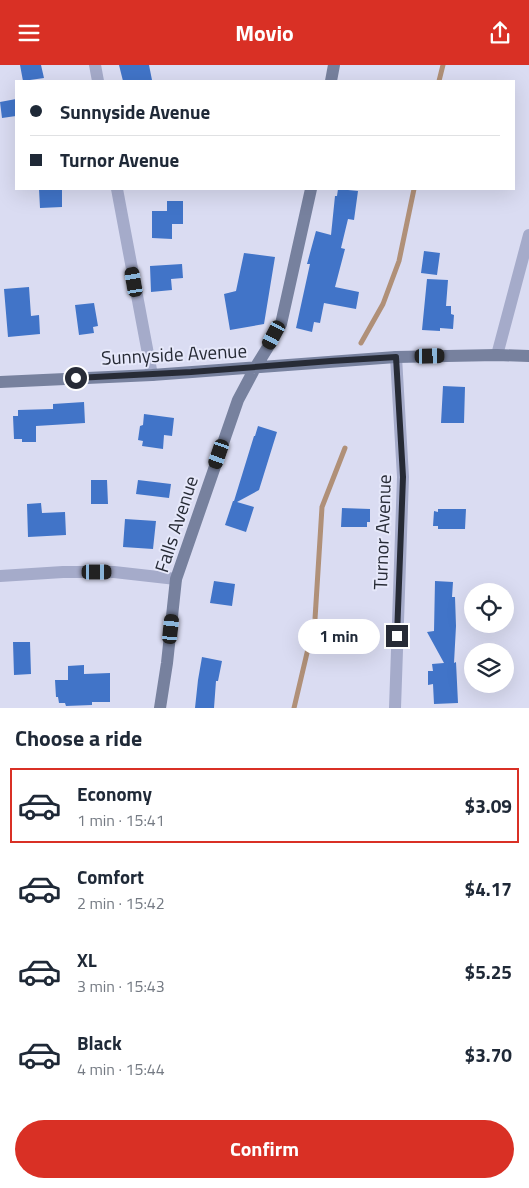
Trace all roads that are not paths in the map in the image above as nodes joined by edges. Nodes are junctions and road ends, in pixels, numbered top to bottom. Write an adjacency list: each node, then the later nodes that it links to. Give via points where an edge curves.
1 (95, 65): 3 (street)
2 (334, 65): 4 (main road)
3 (98, 80)
4 (331, 80)
5 (117, 190): 12 (street)
6 (311, 190): 11 (main road, Falls Avenue, via 281,324)
7 (529, 235): 8 (street)
8 (497, 355): 9 (main road, Sunnyside Avenue); 10 (main road, Sunnyside Avenue)
9 (529, 356)
10 (396, 357): 11 (main road, Sunnyside Avenue); 17 (street, Turnor Avenue, via 403,477)
11 (255, 368): 12 (main road, Sunnyside Avenue); 15 (main road, Falls Avenue, via 238,400)
12 (152, 375): 13 (main road, Sunnyside Avenue)
13 (0, 382)
14 (0, 576): 15 (street, via 114,572)
15 (176, 579): 16 (main road, Falls Avenue)
16 (160, 708)
17 (395, 708)

